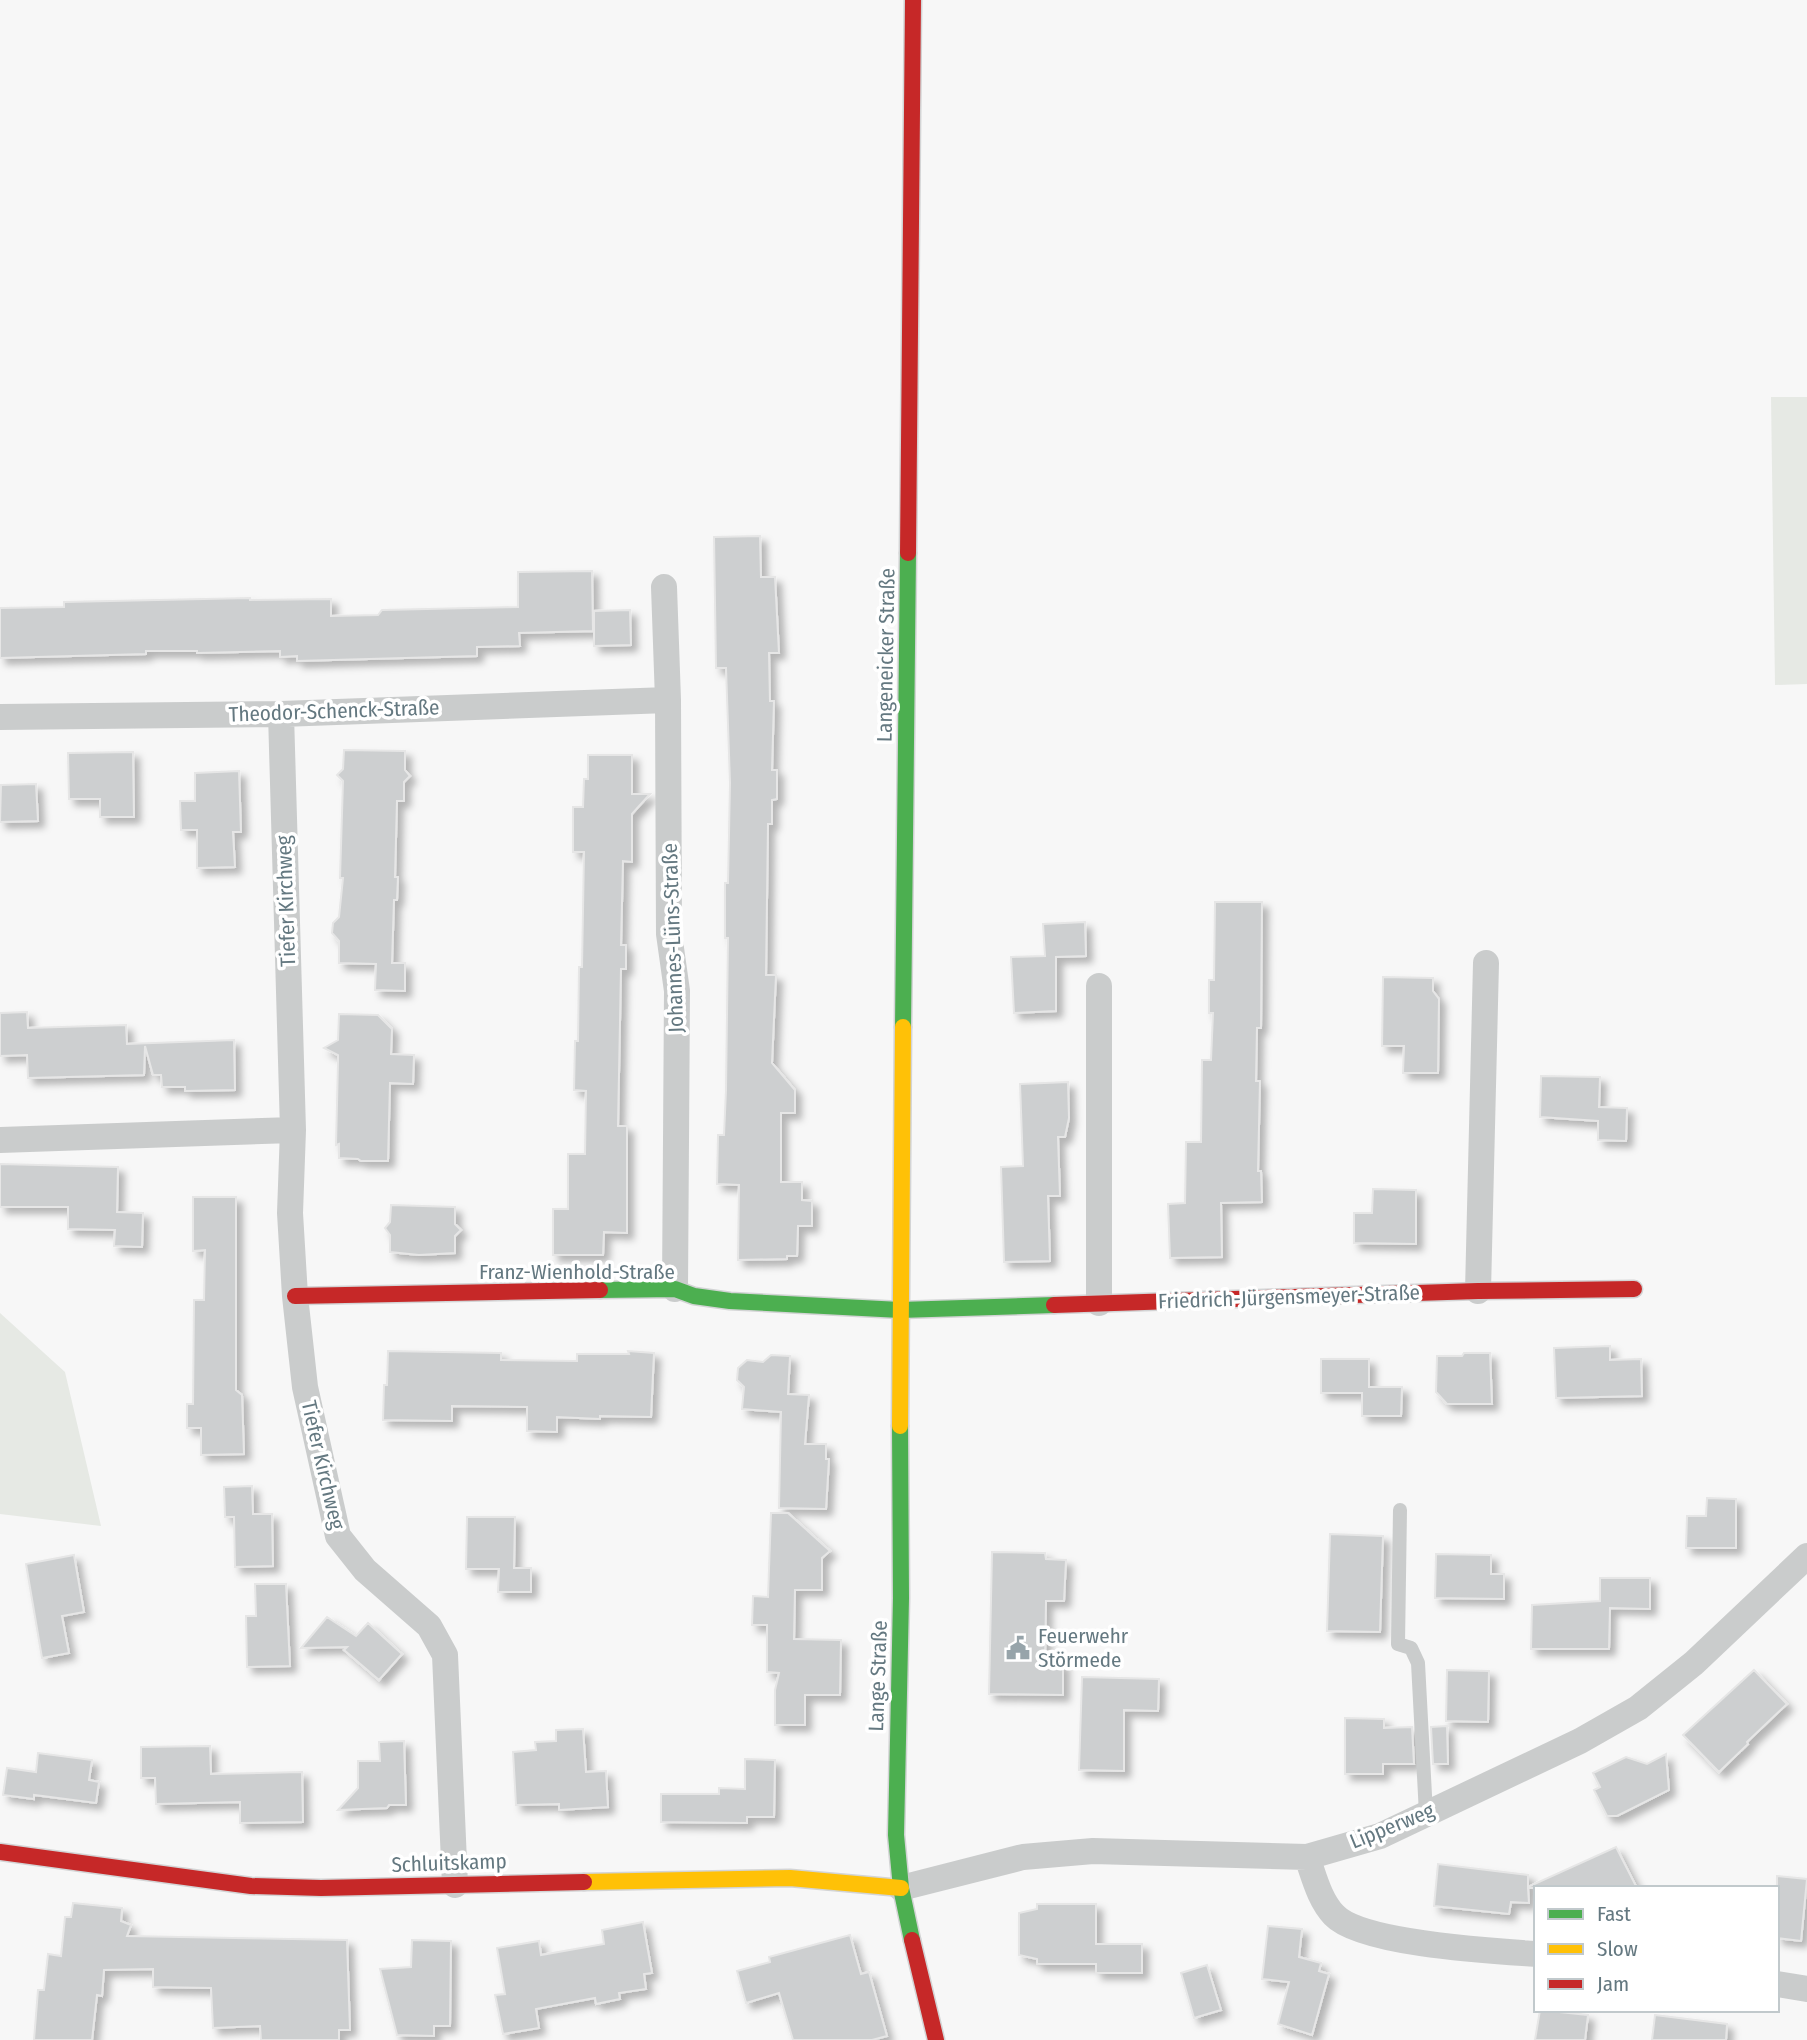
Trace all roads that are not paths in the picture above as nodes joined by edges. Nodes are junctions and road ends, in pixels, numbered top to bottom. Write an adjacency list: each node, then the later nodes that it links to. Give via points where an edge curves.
1 (913, 0): 15 (main road, Langeneicker Straße)
2 (664, 587): 3 (street, Johannes-Lüns-Straße)
3 (668, 700): 4 (street, Theodor-Schenck-Straße); 10 (street, Johannes-Lüns-Straße, via 669,934 677,991)
4 (281, 714): 5 (street, Theodor-Schenck-Straße); 8 (street, Tiefer Kirchweg)
5 (0, 718)
6 (1486, 962): 12 (street)
7 (1098, 986): 14 (street)
8 (293, 1130): 9 (street); 13 (street, Tiefer Kirchweg, via 290,1213)
9 (0, 1140)
10 (675, 1289): 13 (main road, Franz-Wienhold-Straße); 15 (main road, Franz-Wienhold-Straße, via 730,1301)
11 (1634, 1289): 12 (main road, Friedrich-Jürgensmeyer-Straße)
12 (1478, 1291): 14 (main road, Friedrich-Jürgensmeyer-Straße)
13 (295, 1296): 21 (street, Tiefer Kirchweg, via 305,1387 338,1536 365,1570 429,1626 446,1655)
14 (1099, 1303): 15 (main road, Friedrich-Jürgensmeyer-Straße)
15 (900, 1310): 22 (main road, Lange Straße, via 896,1835)
16 (1400, 1510): 18 (lane, via 1398,1644 1410,1648 1418,1663)
17 (1807, 1556): 18 (street, Lipperweg, via 1694,1663 1638,1708 1580,1741)
18 (1426, 1814): 20 (street, Lipperweg, via 1380,1836)
19 (0, 1852): 21 (main road, Schluitskamp, via 251,1885)
20 (1307, 1857): 22 (street, Lipperweg, via 1093,1851 1023,1857); 23 (street, via 1320,1893 1333,1914 1349,1927 1425,1944)
21 (455, 1885): 22 (main road, Schluitskamp, via 790,1878)
22 (901, 1888): 26 (main road, Lange Straße)
23 (1534, 1954)
24 (1779, 1984): 25 (street)
25 (1807, 1989)
26 (936, 2040)

